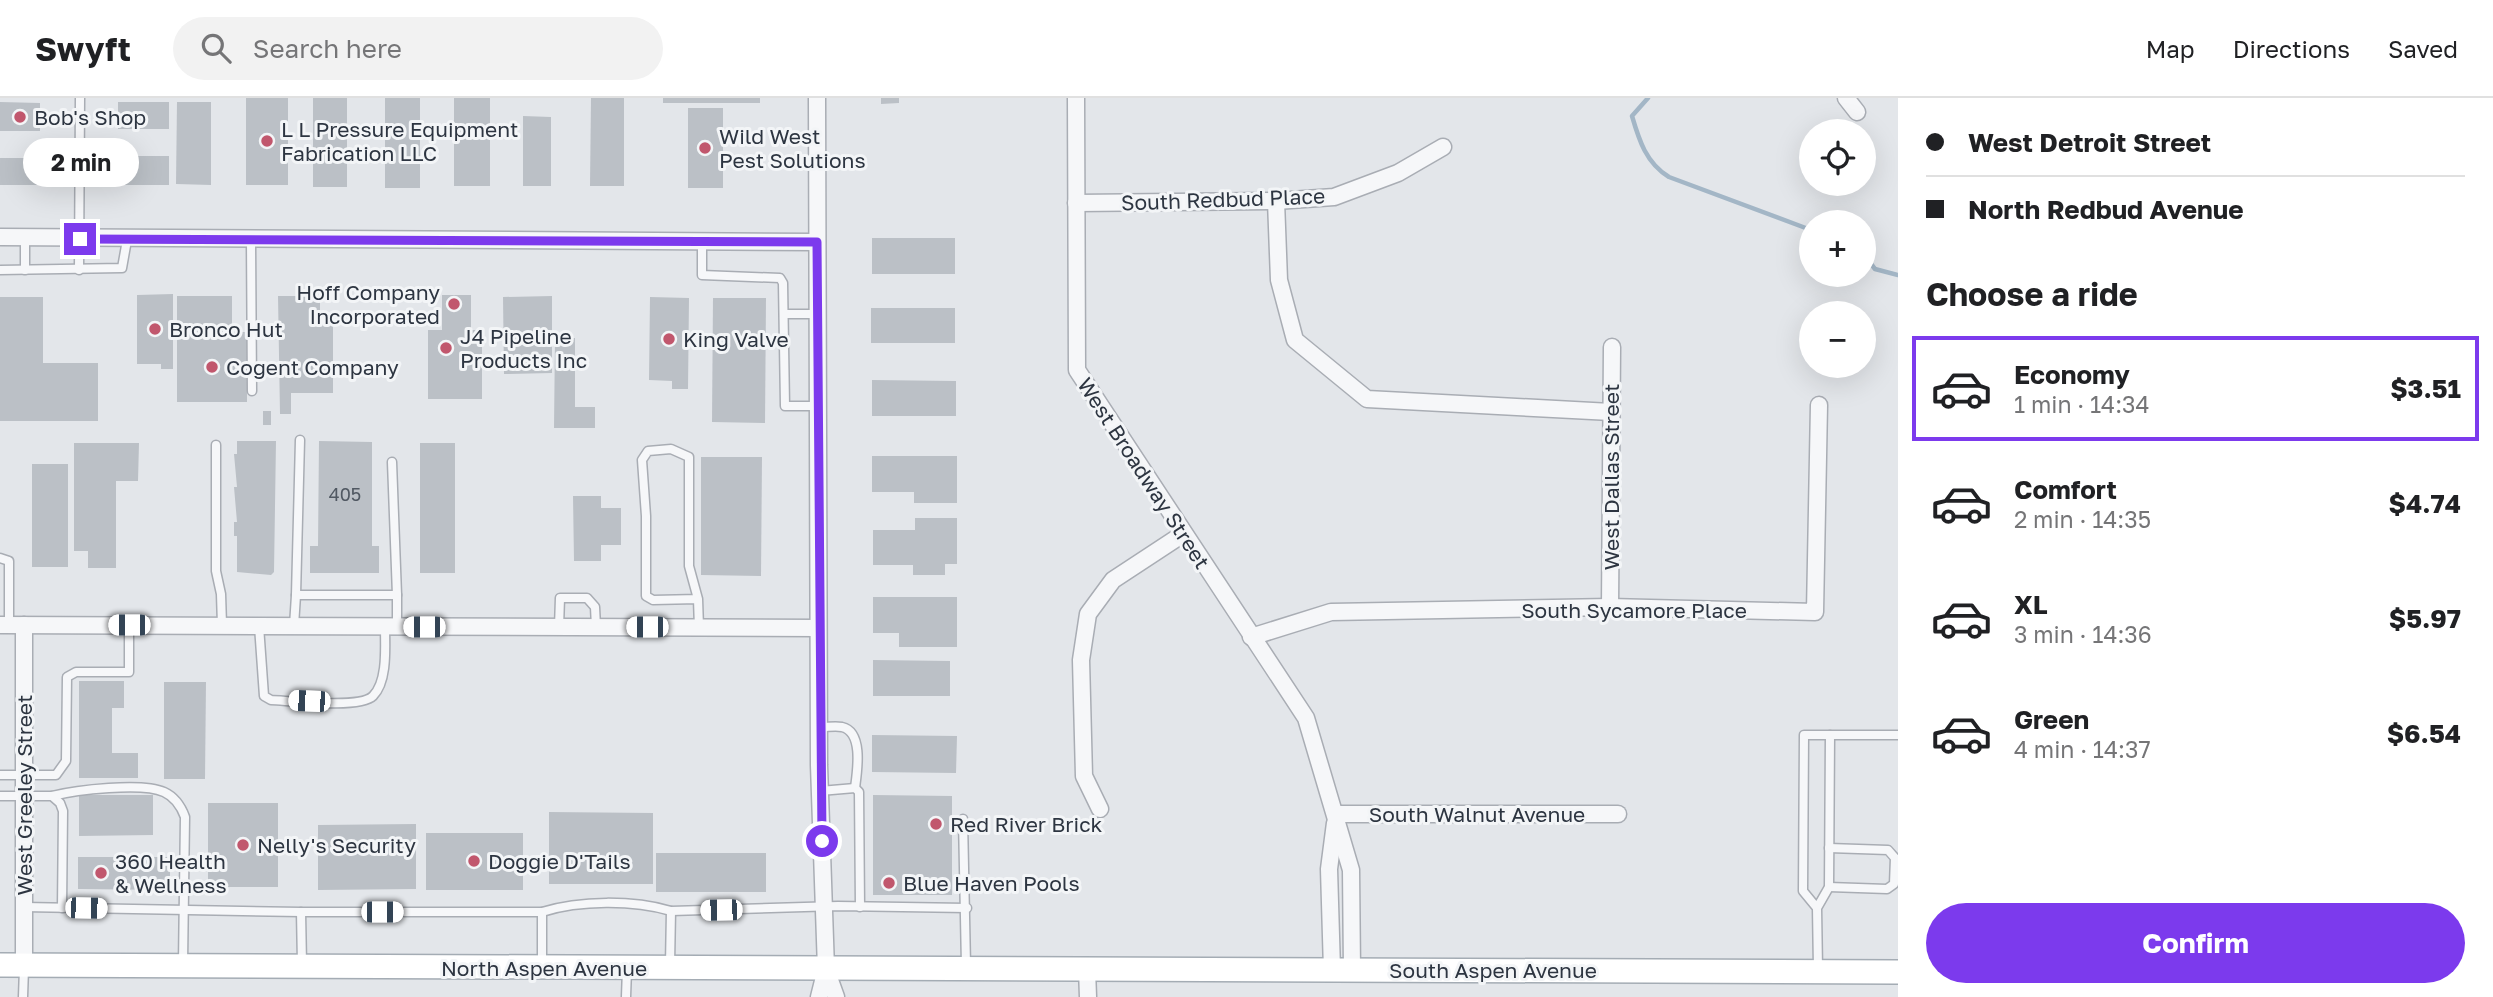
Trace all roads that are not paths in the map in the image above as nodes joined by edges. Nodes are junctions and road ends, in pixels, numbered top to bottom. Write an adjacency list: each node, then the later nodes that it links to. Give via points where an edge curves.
1 (80, 98): 11 (lane)
2 (817, 98): 15 (street)
3 (1076, 98): 8 (street, West Broadway Street)
4 (1846, 98): 5 (street)
5 (1857, 112)
6 (1443, 147): 7 (street, South Redbud Place, via 1398,173 1334,197)
7 (1276, 201): 8 (street, South Redbud Place); 25 (street, via 1279,281 1296,340 1367,399)
8 (1076, 203): 29 (street, West Broadway Street, via 1077,370)
9 (0, 237): 10 (street)
10 (25, 238): 11 (street); 17 (lane)
11 (80, 239): 12 (street); 18 (lane)
12 (127, 240): 13 (street); 18 (lane, via 122,268)
13 (251, 241): 14 (street); 22 (lane)
14 (702, 242): 15 (street); 19 (lane, via 702,275 780,278)
15 (817, 242): 20 (street)
16 (0, 270): 17 (lane)
17 (25, 270): 18 (lane)
18 (79, 270)
19 (784, 314): 20 (lane); 24 (lane, via 785,406)
20 (817, 314): 24 (street)
21 (1612, 347): 25 (street, West Dallas Street)
22 (252, 391)
23 (1819, 405): 34 (street, South Sycamore Place, via 1815,612)
24 (818, 406): 44 (street)
25 (1611, 412): 34 (street, West Dallas Street)
26 (300, 440): 31 (lane)
27 (216, 445): 37 (lane, via 216,571)
28 (392, 462): 32 (lane)
29 (1183, 534): 45 (street, West Broadway Street); 56 (street, via 1113,580 1088,614 1081,660 1084,776)
30 (0, 558): 35 (lane, via 9,561)
31 (296, 595): 32 (lane); 39 (lane)
32 (397, 595): 40 (lane)
33 (698, 599): 33 (lane, via 689,566 689,457 671,449 648,452 642,460 646,596 653,600); 43 (lane)
34 (1610, 607): 45 (street, South Sycamore Place, via 1331,612)
35 (11, 625): 36 (street); 50 (street, West Greeley Street)
36 (129, 625): 37 (street); 50 (lane, via 129,671 76,672 67,677 66,761 61,772)
37 (222, 625): 38 (street)
38 (259, 626): 39 (street); 40 (lane, via 264,696 328,702 365,701 373,696 381,682)
39 (294, 626): 40 (street)
40 (391, 627): 41 (street)
41 (559, 627): 42 (street); 42 (lane, via 560,598 587,598 595,607)
42 (596, 627): 43 (street)
43 (699, 628): 44 (street)
44 (818, 628): 46 (street)
45 (1251, 637): 57 (street, West Broadway Street, via 1306,718)
46 (819, 727): 51 (lane, via 844,727 853,735 858,755); 52 (street)
47 (1830, 735): 48 (lane); 60 (lane); 67 (lane, via 1804,735 1803,891)
48 (1898, 735)
49 (0, 775): 50 (lane)
50 (24, 775): 54 (street, West Greeley Street)
51 (855, 788): 52 (lane); 63 (lane, via 859,793)
52 (820, 791): 65 (street)
53 (0, 796): 54 (lane)
54 (24, 796): 55 (lane); 62 (street, West Greeley Street)
55 (52, 796): 64 (lane, via 63,811); 68 (lane, via 145,789 164,792 181,805 185,817)
56 (1100, 809)
57 (1336, 814): 58 (street, South Walnut Avenue); 82 (street, West Broadway Street, via 1351,870)
58 (1618, 814)
59 (963, 819): 66 (lane)
60 (1829, 848): 61 (lane); 61 (lane, via 1888,850 1895,858 1896,874 1887,889)
61 (1829, 887): 67 (lane)
62 (24, 907): 64 (lane); 73 (street, West Greeley Street)
63 (860, 907): 65 (lane); 66 (lane)
64 (62, 908): 68 (lane)
65 (823, 908): 69 (lane); 79 (street)
66 (967, 908): 80 (lane)
67 (1817, 908): 83 (lane)
68 (184, 910): 70 (lane); 74 (lane)
69 (671, 911): 71 (lane, via 637,905 562,906); 78 (lane)
70 (301, 912): 71 (lane); 75 (lane)
71 (542, 912): 76 (lane)
72 (0, 965): 73 (main road, North Aspen Avenue)
73 (24, 965): 74 (main road, North Aspen Avenue); 85 (lane)
74 (183, 966): 75 (main road, North Aspen Avenue)
75 (302, 967): 76 (main road, North Aspen Avenue)
76 (542, 968): 77 (main road, North Aspen Avenue)
77 (627, 968): 78 (main road, North Aspen Avenue); 86 (lane)
78 (670, 968): 79 (main road, North Aspen Avenue)
79 (826, 969): 80 (main road, North Aspen Avenue); 87 (street); 88 (street)
80 (966, 969): 81 (main road, North Aspen Avenue)
81 (1087, 969): 82 (main road, South Aspen Avenue); 89 (street)
82 (1342, 970): 83 (main road, South Aspen Avenue)
83 (1818, 972): 84 (main road, South Aspen Avenue)
84 (1898, 972)
85 (23, 997)
86 (626, 997)
87 (820, 997)
88 (836, 997)
89 (1088, 997)

